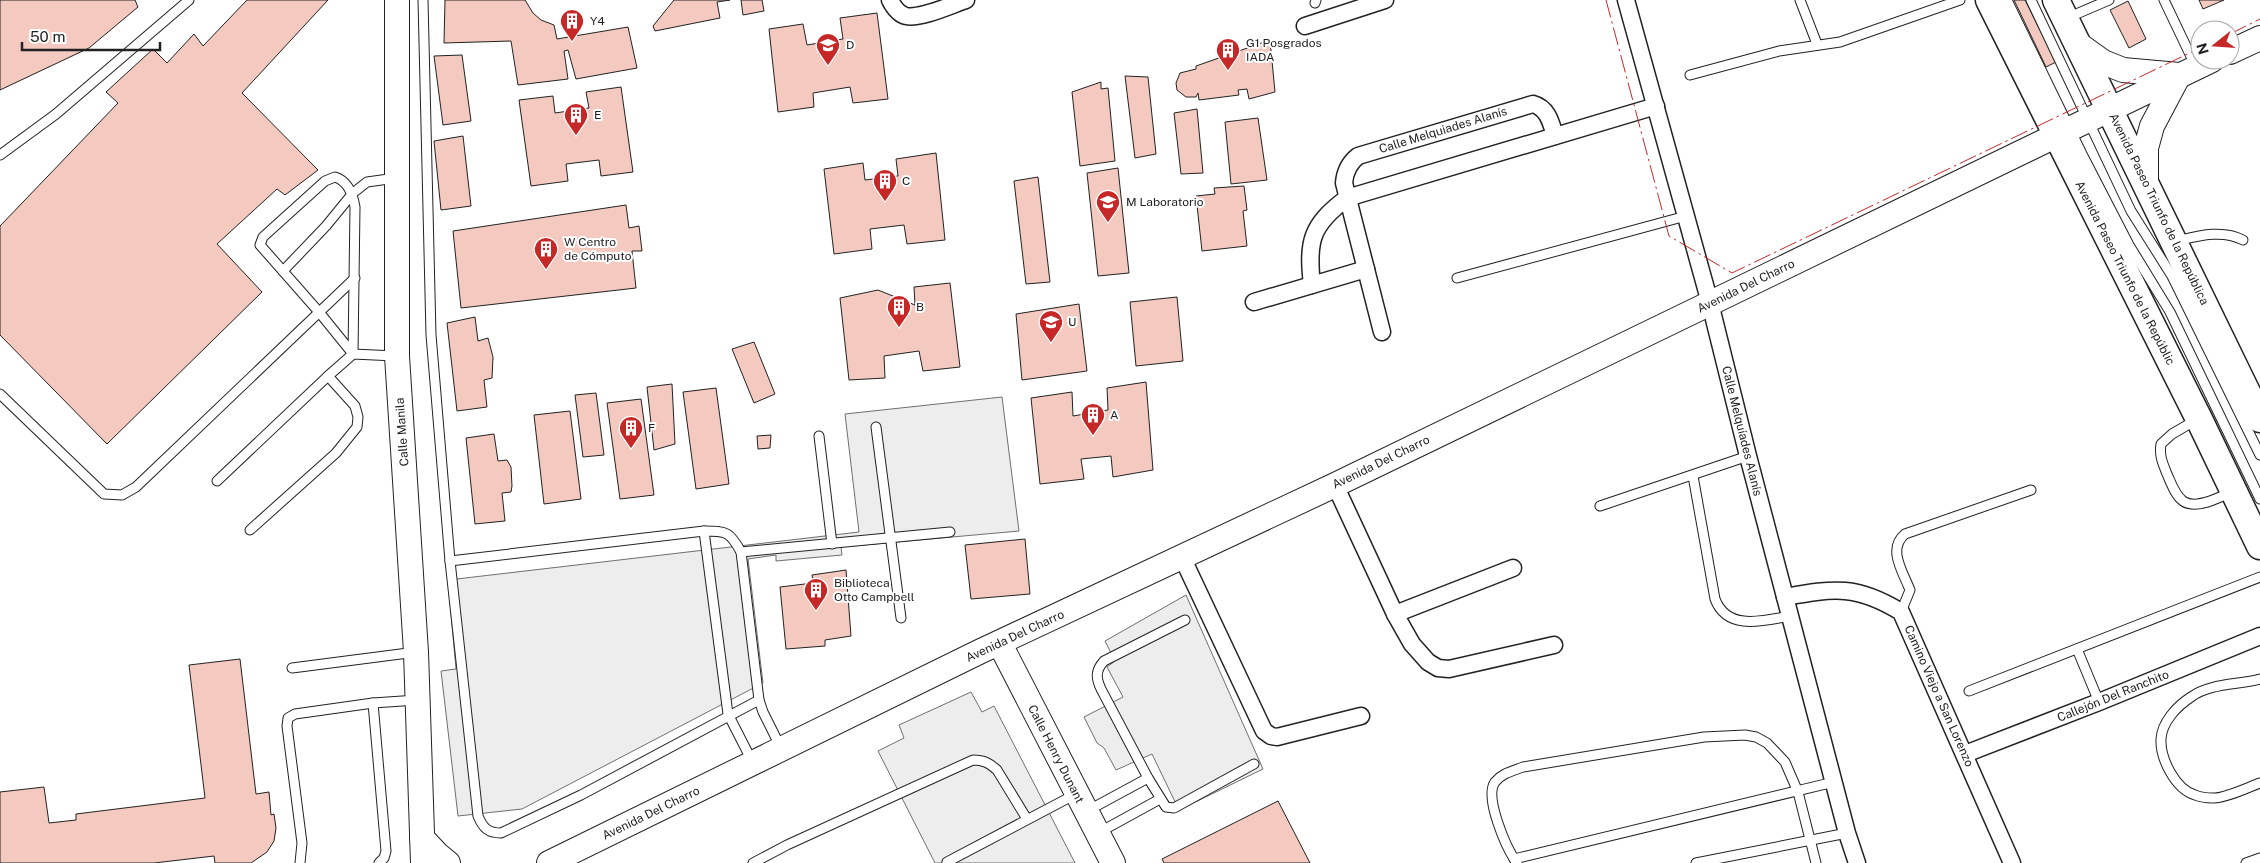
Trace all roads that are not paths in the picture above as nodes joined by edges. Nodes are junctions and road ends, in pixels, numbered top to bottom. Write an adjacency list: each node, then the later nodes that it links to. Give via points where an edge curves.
1 (189, 0): 29 (lane, via 56,114)
2 (397, 0): 30 (street, Calle Manila)
3 (423, 0): 71 (lane, via 430,335)
4 (890, 0): 5 (street, via 904,16 915,17)
5 (966, 0)
6 (1385, 0): 16 (street)
7 (1626, 0): 26 (street, Calle Melquíades Alanís)
8 (1800, 0): 18 (lane)
9 (1960, 0): 18 (lane, via 1840,42)
10 (1989, 0): 27 (main road, Avenida Paseo Triunfo de la Repúblic)
11 (2007, 0): 27 (lane)
12 (2032, 0): 27 (lane)
13 (2109, 0): 15 (lane)
14 (2164, 0): 21 (lane)
15 (2061, 9): 19 (main road, Avenida Paseo Triunfo de la República)
16 (1305, 26)
17 (2260, 38): 20 (street)
18 (1817, 44): 25 (lane, via 1779,50)
19 (2078, 44): 22 (street, via 2103,62 2123,70); 27 (main road, Avenida Paseo Triunfo de la República)
20 (2240, 47)
21 (2190, 55)
22 (2190, 68)
23 (2192, 70): 27 (street, Avenida Del Charro)
24 (2194, 70): 31 (street, via 2152,126 2146,148)
25 (1690, 75)
26 (1656, 106): 28 (street); 34 (street, Calle Melquíades Alanís)
27 (2081, 124): 31 (main road, Avenida Paseo Triunfo de la República); 43 (street, Avenida Del Charro); 50 (main road, Avenida Paseo Triunfo de la Repúblic); 55 (lane, via 2172,276); 61 (lane, via 2129,245 2170,312)
28 (1555, 136): 33 (street); 33 (street, Calle Melquiades Alanís, via 1543,109 1533,104 1520,106 1358,156 1350,162 1345,173)
29 (0, 155)
30 (396, 178): 32 (lane, via 367,182); 47 (street, Calle Manila)
31 (2146, 184): 36 (main road, Avenida Paseo Triunfo de la República)
32 (353, 194): 38 (lane); 38 (lane, via 340,178 328,179 263,237 260,242 262,248); 39 (lane)
33 (1348, 198): 37 (street, Calle Melquiades Alanís); 41 (street, via 1325,217 1312,238)
34 (1686, 216): 40 (lane); 43 (street, Calle Melquíades Alanís)
35 (2242, 240): 36 (lane, via 2229,234)
36 (2174, 241): 51 (main road, Avenida Paseo Triunfo de la República)
37 (1366, 269): 41 (street); 45 (street, Calle Melquiades Alanís)
38 (283, 271): 44 (lane)
39 (355, 278): 44 (lane); 46 (lane)
40 (1458, 278)
41 (1312, 285): 42 (street)
42 (1254, 302)
43 (1710, 303): 54 (street, Calle Melquíades Alanís); 58 (street, Avenida Del Charro)
44 (319, 312): 46 (lane); 49 (lane, via 136,487 122,495 104,494)
45 (1382, 332)
46 (353, 354): 47 (lane); 48 (lane)
47 (397, 356): 84 (street, Calle Manila)
48 (328, 376): 57 (lane); 63 (lane, via 355,406 356,427 336,453)
49 (0, 394)
50 (2199, 419): 60 (main road, Avenida Paseo Triunfo de la Repúblic); 60 (lane, via 2161,444 2161,461 2175,491 2187,503 2220,498)
51 (2260, 419)
52 (876, 427): 66 (lane)
53 (819, 436): 67 (lane)
54 (1748, 456): 56 (lane); 74 (street, Calle Melquíades Alanís)
55 (2260, 456)
56 (1693, 476): 62 (lane); 77 (lane, via 1718,608 1735,621)
57 (216, 482)
58 (1335, 485): 70 (street, Avenida Del Charro); 76 (street)
59 (2031, 490): 75 (lane, via 1900,538 1897,558 1910,590)
60 (2234, 491): 68 (main road, Avenida Paseo Triunfo de la Repúblic)
61 (2260, 498)
62 (1600, 506)
63 (250, 530)
64 (704, 531): 69 (lane, via 720,531 733,537); 71 (lane); 92 (lane)
65 (950, 532): 66 (lane)
66 (891, 538): 67 (lane); 78 (lane)
67 (832, 544): 69 (lane)
68 (2260, 546)
69 (742, 552): 89 (lane)
70 (1182, 557): 81 (street, Avenida Del Charro); 93 (street, via 1264,731 1277,737)
71 (450, 561): 92 (lane, via 478,816 490,833 501,833 582,795)
72 (1513, 568): 76 (street)
73 (2260, 577): 83 (lane)
74 (1785, 598): 75 (street, Camino Viejo a San Lorenzo, via 1823,591 1863,593); 77 (street, Calle Melquíades Alanís)
75 (1901, 612): 95 (street, Camino Viejo a San Lorenzo)
76 (1395, 614): 82 (street, via 1412,644 1438,668 1449,669)
77 (1790, 616): 99 (street, Calle Melquíades Alanís)
78 (901, 618)
79 (1186, 620): 98 (lane, via 1113,655 1099,666 1097,673 1101,689)
80 (2260, 636): 91 (street, Callejón Del Ranchito)
81 (1000, 644): 94 (street, Avenida Del Charro); 103 (street, Calle Henry Dunant)
82 (1554, 645)
83 (2077, 649): 87 (lane); 91 (lane)
84 (416, 652): 85 (lane); 88 (street, Calle Manila)
85 (292, 668)
86 (2260, 678): 100 (lane, via 2205,689 2191,696 2165,723 2161,739 2170,771 2193,795 2216,798)
87 (1969, 691)
88 (418, 700): 90 (lane); 107 (street, Calle Manila)
89 (759, 700): 92 (lane); 94 (lane)
90 (373, 702): 112 (lane, via 295,714 288,718 302,843); 113 (lane, via 386,851)
91 (2099, 702): 95 (street, Callejón Del Ranchito)
92 (728, 714): 96 (lane)
93 (1361, 716)
94 (782, 749): 96 (street, Avenida Del Charro)
95 (1965, 754): 122 (street, Camino Viejo a San Lorenzo)
96 (753, 763): 116 (street, Avenida Del Charro)
97 (1254, 764): 102 (lane, via 1174,808 1166,808)
98 (1148, 778): 102 (lane); 103 (lane)
99 (1834, 782): 101 (lane); 106 (street, Calle Melquíades Alanís)
100 (2260, 782)
101 (1798, 792): 108 (lane); 110 (lane); 110 (lane, via 1785,762 1767,743 1745,735 1704,737 1523,768 1497,779 1491,794 1495,814)
102 (1160, 799): 105 (lane)
103 (1081, 802): 104 (lane); 105 (street, Calle Henry Dunant)
104 (1027, 819): 111 (lane); 117 (lane, via 997,770 982,760 973,760)
105 (1098, 833): 118 (street, Calle Henry Dunant)
106 (1847, 833): 108 (lane); 121 (street, Calle Melquíades Alanís)
107 (422, 838): 114 (street, Calle Manila); 115 (street)
108 (1810, 840): 119 (lane); 120 (lane)
109 (2260, 858): 123 (lane)
110 (1516, 861)
111 (947, 862)
112 (300, 863)
113 (379, 863)
114 (423, 863)
115 (448, 863)
116 (549, 863)
117 (753, 863)
118 (1113, 863)
119 (1696, 863)
120 (1816, 863)
121 (1857, 863)
122 (2012, 863)
123 (2246, 863)

